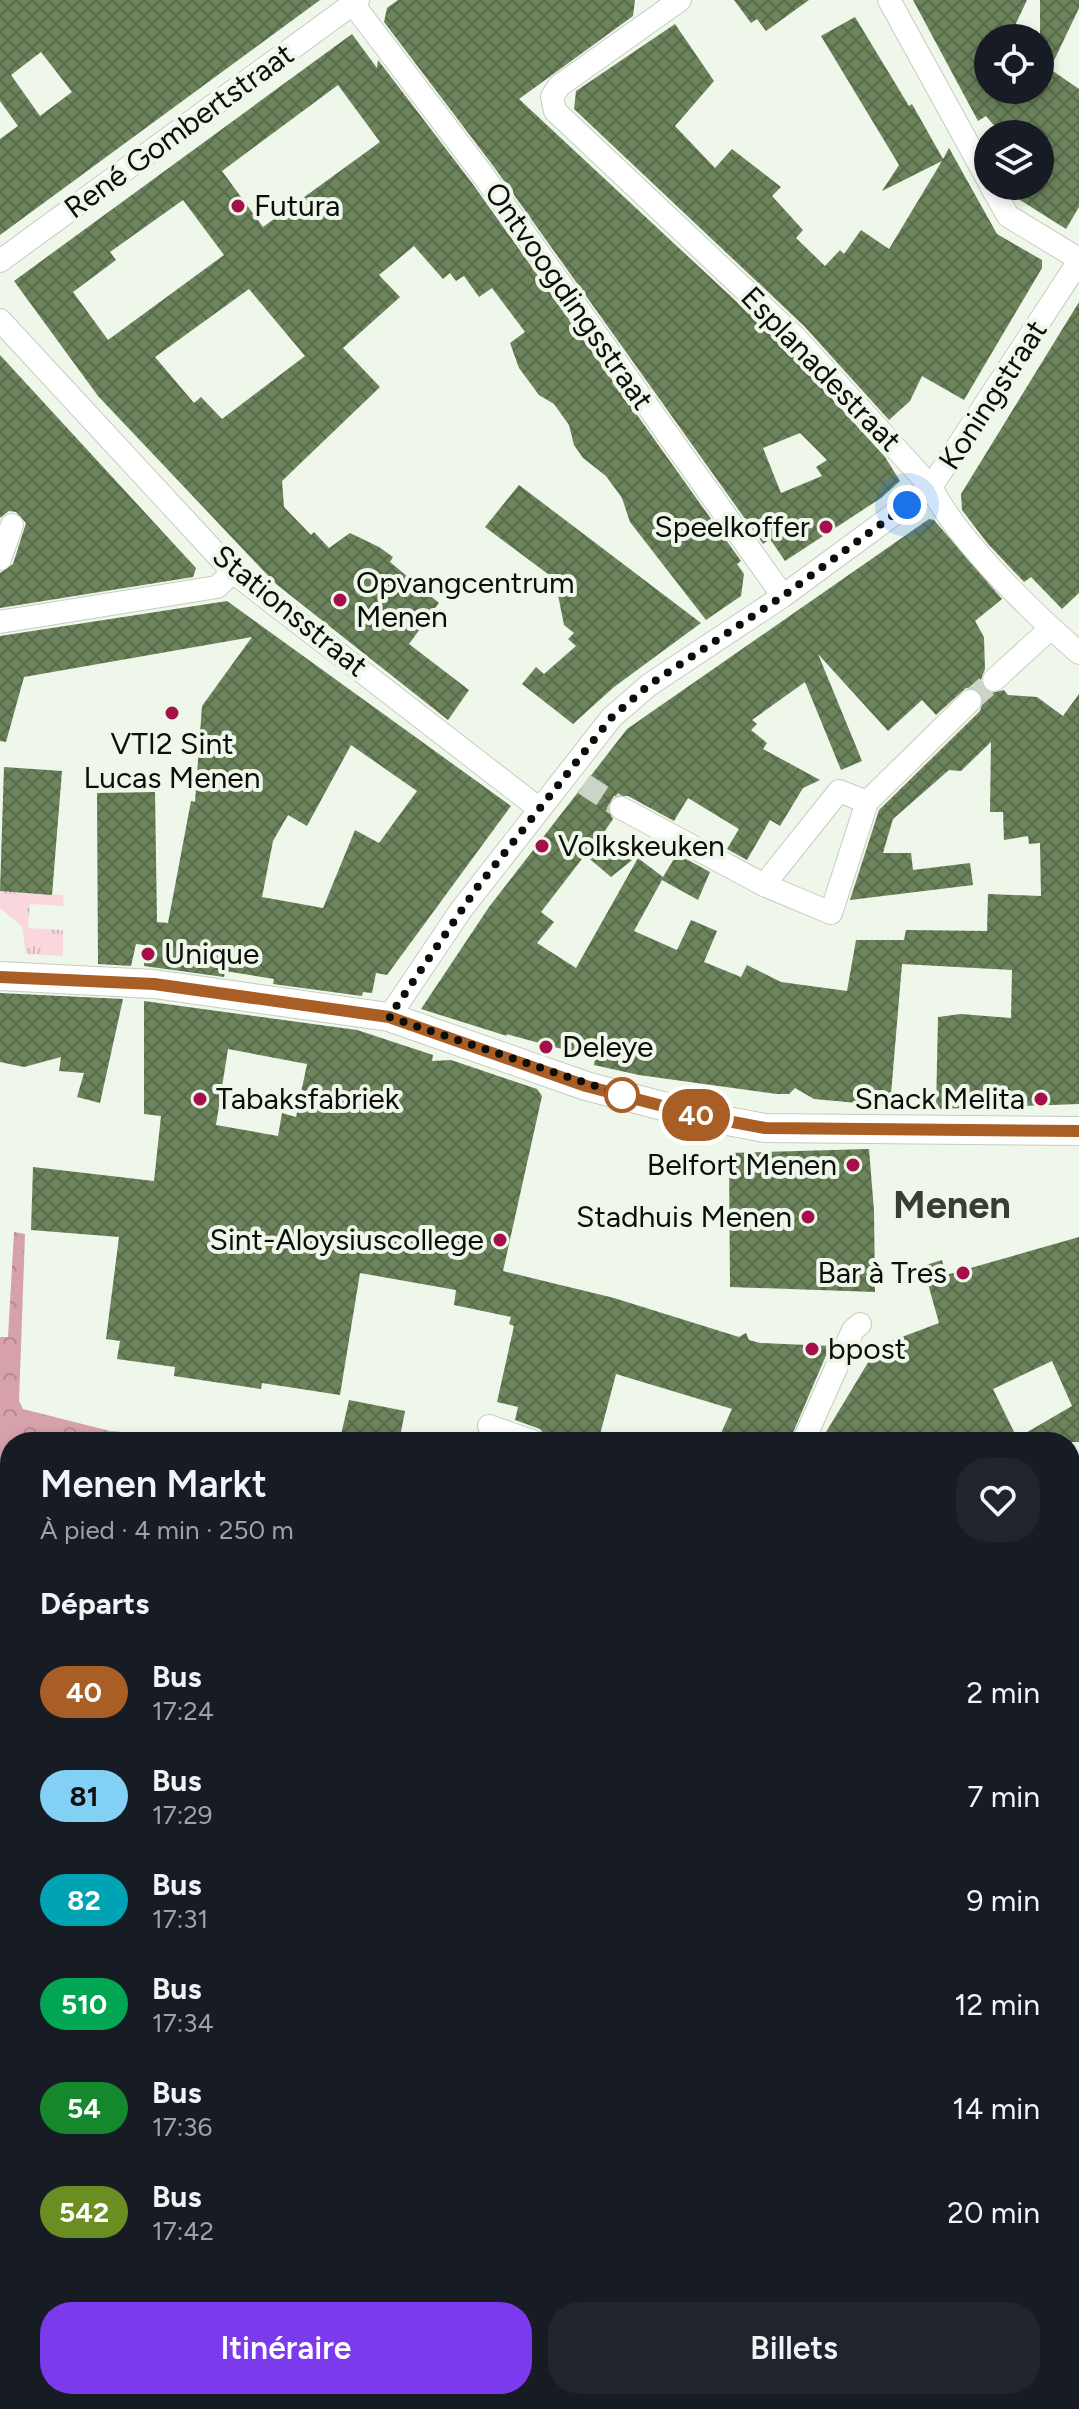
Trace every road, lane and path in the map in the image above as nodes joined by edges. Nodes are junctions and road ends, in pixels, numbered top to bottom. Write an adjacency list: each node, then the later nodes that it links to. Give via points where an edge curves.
1 (889, 0): 4 (street)
2 (354, 1): 7 (street, René Gombertstraat); 13 (street, Ontvoogdingsstraat)
3 (667, 4): 9 (street, Esplanadestraat, via 559,86 552,97 555,111 803,345)
4 (974, 155)
5 (999, 200): 6 (street, via 1008,216)
6 (1079, 260): 9 (street, Koningstraat)
7 (0, 261)
8 (0, 320): 12 (street, Stationsstraat)
9 (931, 487): 13 (street, Koningstraat); 15 (street, Esplanadestraat, via 941,507)
10 (12, 525): 11 (street)
11 (0, 559)
12 (233, 572): 14 (street, via 217,587); 20 (street, Stationsstraat)
13 (783, 596): 20 (street, Koningstraat, via 649,685 612,717 575,778)
14 (0, 622)
15 (1051, 628): 16 (street, Esplanadestraat); 17 (street)
16 (1079, 653)
17 (994, 680)
18 (970, 701): 19 (street)
19 (867, 802): 22 (street, via 839,791); 22 (street, via 831,913)
20 (537, 807): 26 (street, Koningstraat)
21 (621, 808): 22 (street)
22 (764, 885)
23 (0, 964): 25 (street)
24 (0, 976): 25 (street)
25 (37, 977): 26 (street, via 154,984)
26 (389, 1017): 27 (street, via 586,1086 701,1116 793,1129)
27 (1079, 1131)
28 (856, 1327): 31 (street)
29 (489, 1426): 30 (street)
30 (506, 1432)
31 (808, 1432)

